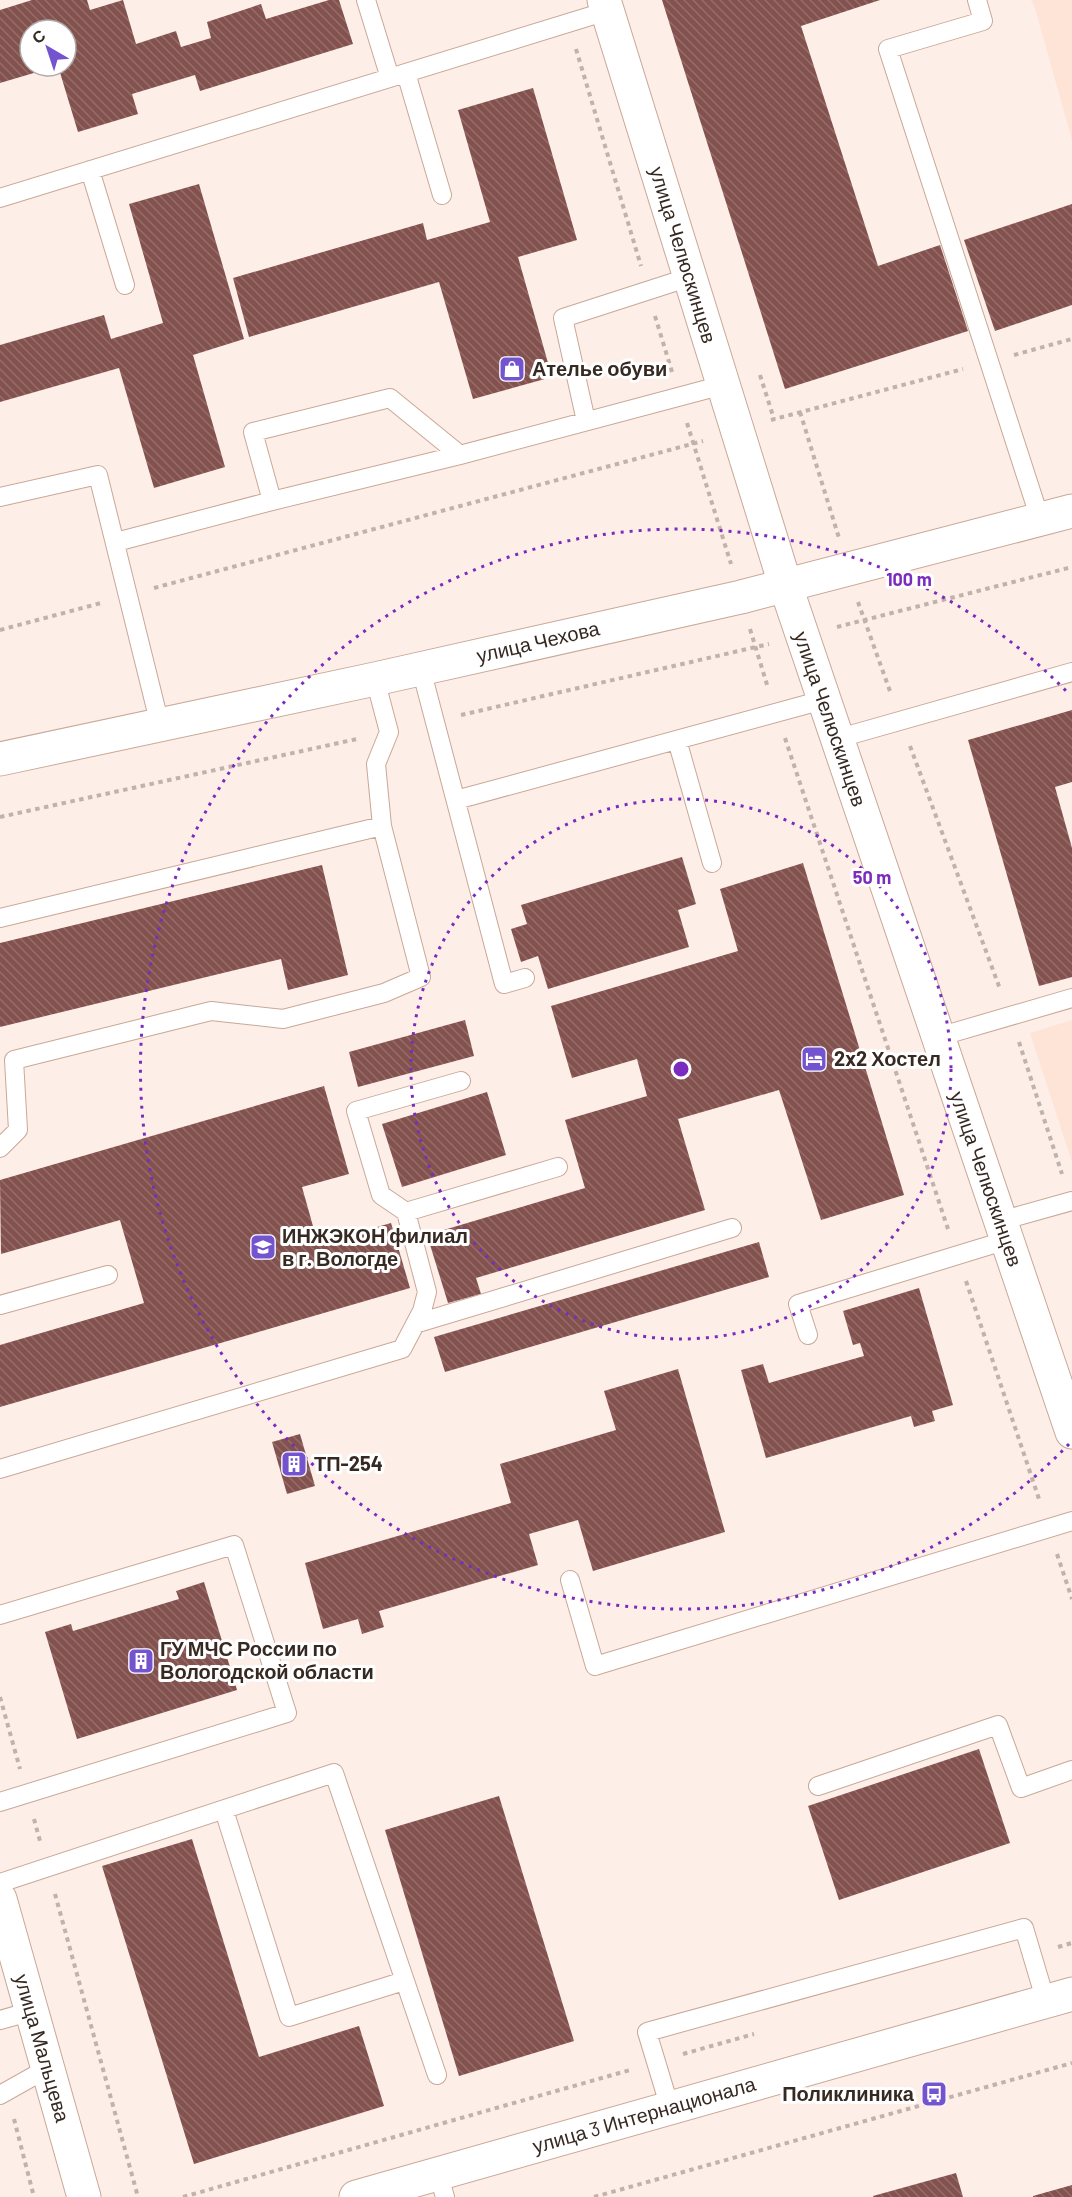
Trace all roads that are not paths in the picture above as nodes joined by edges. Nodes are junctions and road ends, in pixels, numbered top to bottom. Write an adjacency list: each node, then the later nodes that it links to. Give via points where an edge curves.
1 (366, 0): 4 (lane)
2 (976, 0): 16 (lane, via 982,21 888,49)
3 (605, 5): 4 (lane, via 568,23); 8 (street, улица Челюскинцев)
4 (398, 75): 5 (lane); 6 (lane)
5 (90, 170): 7 (lane); 9 (lane)
6 (442, 195)
7 (0, 198)
8 (690, 277): 10 (street, улица Челюскинцев); 11 (lane, via 563,318)
9 (124, 285)
10 (723, 385): 11 (lane); 18 (street, улица Челюскинцев)
11 (586, 421): 12 (lane)
12 (460, 455): 14 (lane); 14 (lane, via 390,398 253,432)
13 (0, 497): 17 (lane, via 98,475)
14 (272, 501): 17 (lane)
15 (1072, 511): 16 (street, улица Чехова)
16 (1040, 519): 18 (street, улица Чехова)
17 (116, 542): 23 (lane)
18 (785, 584): 19 (street, улица Чехова); 22 (street, улица Челюскинцев)
19 (421, 669): 21 (street, улица Чехова); 27 (lane)
20 (1072, 672): 24 (lane)
21 (375, 679): 23 (street, улица Чехова); 28 (lane, via 389,732 376,764)
22 (824, 700): 24 (street, улица Челюскинцев); 25 (lane)
23 (160, 725): 26 (street, улица Чехова)
24 (836, 739): 33 (street, улица Челюскинцев)
25 (676, 740): 27 (lane); 29 (lane)
26 (0, 759)
27 (456, 800): 31 (lane, via 504,984)
28 (382, 826): 30 (lane); 35 (lane, via 421,977 384,993 283,1019 211,1011 14,1060 18,1130)
29 (712, 863)
30 (0, 918)
31 (525, 978)
32 (1072, 998): 33 (lane)
33 (938, 1037): 40 (street, улица Челюскинцев)
34 (461, 1080): 38 (lane, via 356,1111 381,1196)
35 (0, 1148)
36 (558, 1167): 38 (lane)
37 (1071, 1201): 40 (lane)
38 (406, 1212): 43 (lane, via 428,1292)
39 (732, 1228): 43 (lane)
40 (1004, 1231): 44 (lane, via 957,1255 798,1304); 45 (street, улица Челюскинцев)
41 (108, 1275): 42 (lane)
42 (0, 1305)
43 (415, 1324): 46 (lane, via 402,1348)
44 (808, 1335)
45 (1072, 1432)
46 (0, 1469)
47 (1072, 1521): 48 (lane, via 595,1666)
48 (570, 1580)
49 (0, 1615): 52 (lane, via 234,1545 287,1713)
50 (1072, 1770): 51 (lane, via 1021,1788 999,1725)
51 (818, 1786)
52 (0, 1802)
53 (224, 1809): 54 (lane); 56 (lane, via 334,1773); 56 (lane, via 289,2017)
54 (0, 1883)
55 (0, 1899): 58 (street, улица Мальцева)
56 (404, 1981): 61 (lane)
57 (1059, 1998): 63 (street, улица 3 Интернационала); 63 (lane, via 1024,1928 647,2032)
58 (32, 2011): 59 (lane); 60 (street, улица Мальцева)
59 (0, 2020)
60 (48, 2067): 62 (lane); 65 (street, улица Мальцева)
61 (437, 2075)
62 (3, 2093)
63 (670, 2108): 64 (street, улица 3 Интернационала)
64 (442, 2185): 66 (street, улица 3 Интернационала)
65 (84, 2197)
66 (356, 2197)

